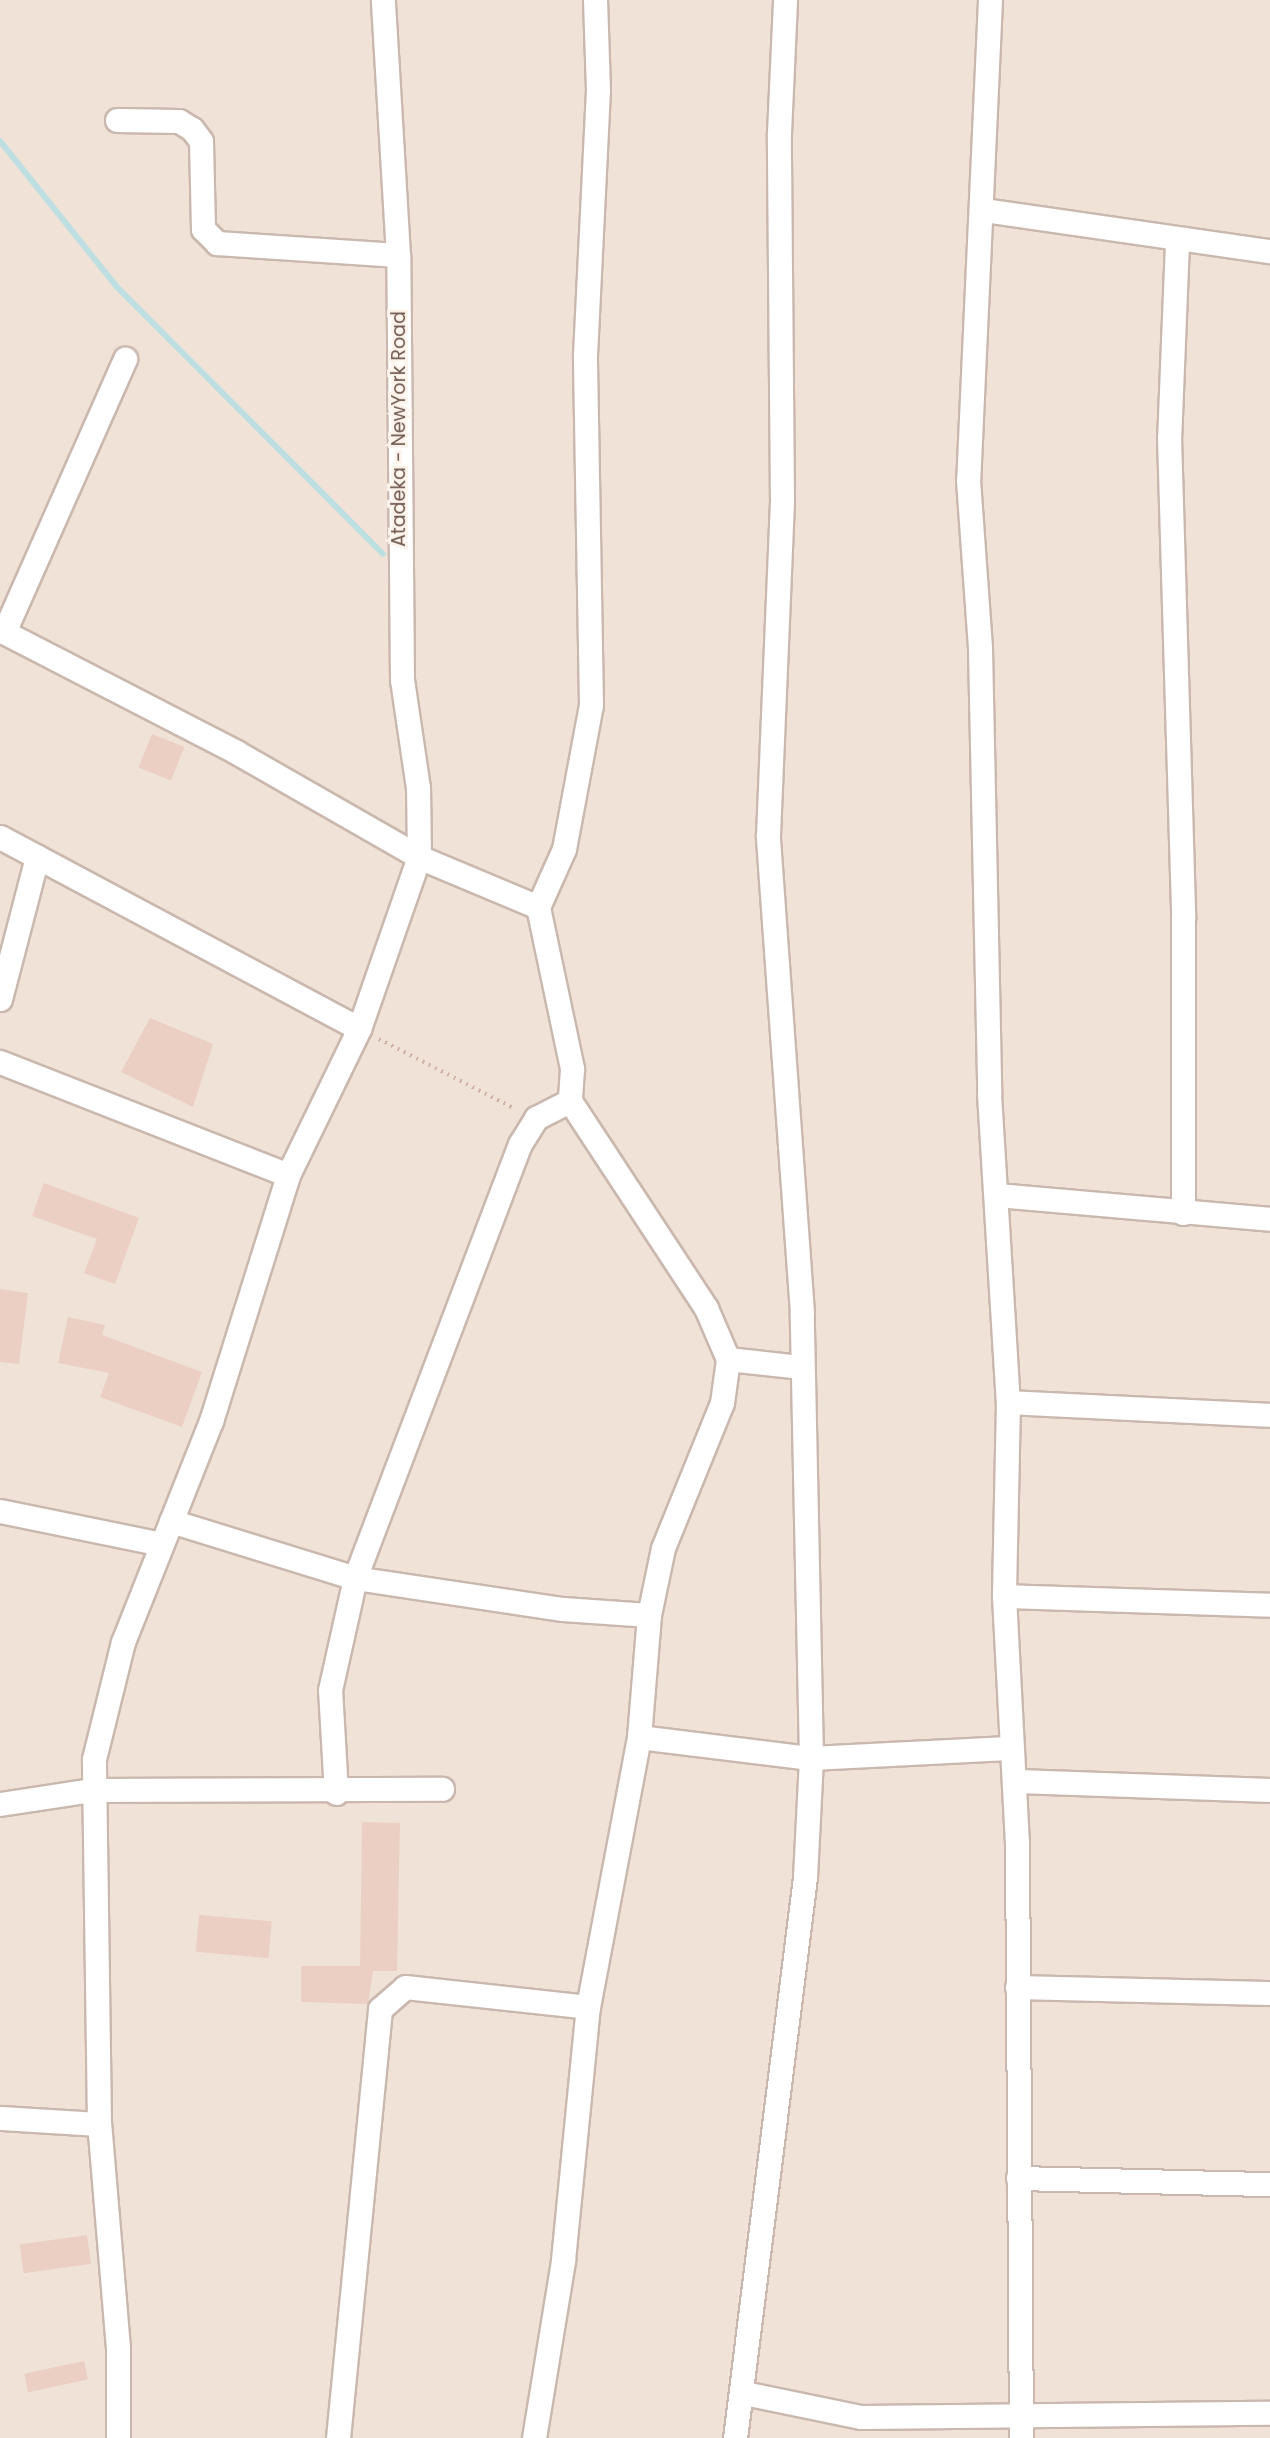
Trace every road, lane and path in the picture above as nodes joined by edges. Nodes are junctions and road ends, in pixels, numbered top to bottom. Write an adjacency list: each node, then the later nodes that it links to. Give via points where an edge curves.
1 (383, 0): 9 (street, Atadeka - NewYork Road)
2 (595, 0): 15 (street, via 598,90 585,355 591,705 564,849)
3 (785, 0): 26 (street, via 779,133 782,500 768,835 802,1313)
4 (990, 0): 6 (street)
5 (117, 120): 9 (street, via 179,121 192,129 201,141 203,229 217,243)
6 (984, 210): 7 (street); 22 (street, via 968,480 980,649)
7 (1177, 242): 8 (street); 23 (street, via 1169,437 1183,919)
8 (1270, 251)
9 (398, 255): 14 (street, Atadeka - NewYork Road, via 401,680 418,788)
10 (125, 359): 11 (street)
11 (2, 631): 14 (street, via 236,752)
12 (0, 837): 13 (street)
13 (37, 856): 16 (street); 17 (street)
14 (419, 857): 15 (street); 17 (street)
15 (538, 907): 19 (street, via 572,1069)
16 (0, 999)
17 (359, 1029): 20 (path); 21 (street)
18 (0, 1062): 21 (street)
19 (570, 1101): 20 (street); 25 (street, via 706,1308)
20 (536, 1118): 32 (street, via 520,1144)
21 (288, 1175): 30 (street, via 211,1422)
22 (996, 1195): 23 (street); 27 (street)
23 (1183, 1213): 24 (street)
24 (1270, 1219)
25 (728, 1359): 26 (street); 35 (street, via 722,1403 663,1548)
26 (800, 1367): 38 (street)
27 (1008, 1402): 28 (street); 33 (street)
28 (1270, 1415)
29 (0, 1511): 31 (street)
30 (171, 1521): 31 (street); 32 (street)
31 (162, 1544): 41 (street, via 116,1665)
32 (355, 1578): 35 (street, via 563,1609); 43 (street, via 331,1690)
33 (1004, 1595): 34 (street); 37 (street)
34 (1270, 1605)
35 (649, 1615): 36 (street)
36 (639, 1737): 38 (street); 47 (street)
37 (1008, 1748): 38 (street); 39 (street)
38 (811, 1758): 52 (street, via 805,1877)
39 (1015, 1781): 42 (street); 45 (street)
40 (442, 1789): 43 (street)
41 (90, 1790): 43 (street); 44 (street); 49 (street)
42 (1270, 1790)
43 (336, 1793)
44 (0, 1804)
45 (1017, 1987): 46 (street); 50 (street)
46 (1270, 1993)
47 (588, 2007): 57 (street, via 405,1987 384,2003); 58 (street, via 563,2260)
48 (0, 2119): 49 (street)
49 (99, 2124): 56 (street, via 118,2348)
50 (1018, 2178): 51 (street); 55 (street)
51 (1270, 2185)
52 (744, 2393): 54 (street); 59 (street)
53 (1270, 2413): 55 (street)
54 (859, 2428): 55 (street)
55 (1022, 2428)
56 (118, 2438)
57 (338, 2438)
58 (534, 2438)
59 (735, 2438)

